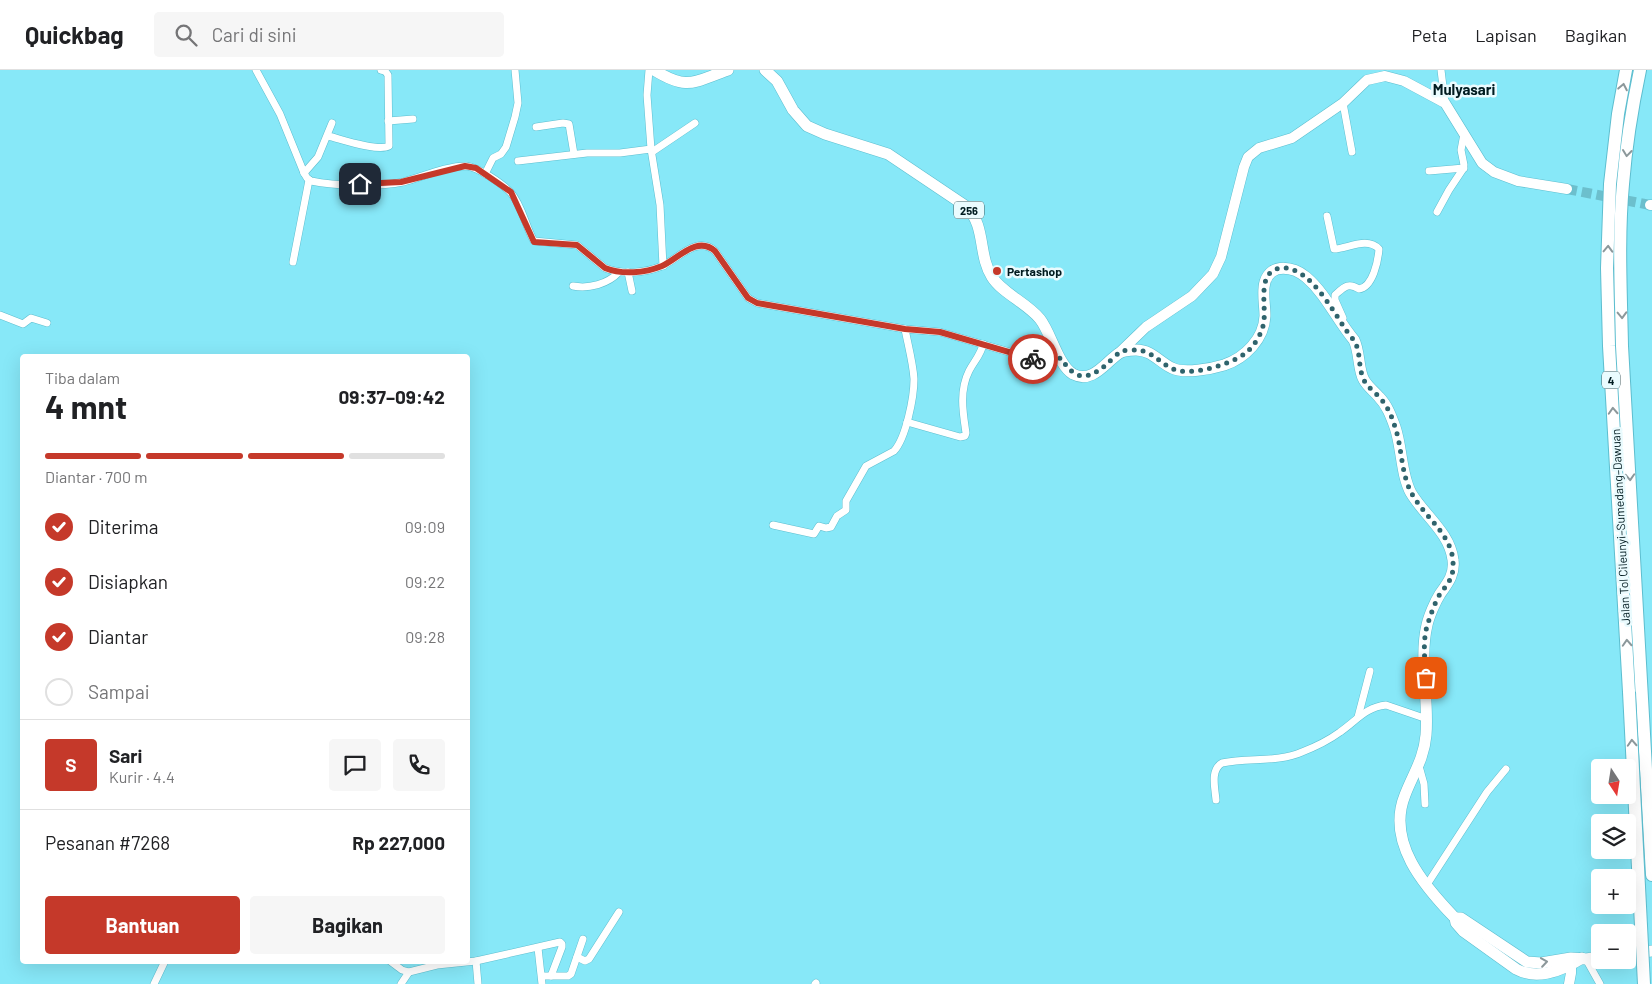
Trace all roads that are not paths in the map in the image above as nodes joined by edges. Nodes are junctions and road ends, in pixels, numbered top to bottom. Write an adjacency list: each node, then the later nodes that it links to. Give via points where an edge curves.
1 (256, 70): 26 (street, via 280,114)
2 (380, 70): 14 (street, via 388,75)
3 (515, 70): 27 (street, via 518,103 515,117 504,151 493,158)
4 (649, 70): 20 (street, via 647,94)
5 (654, 70): 6 (main road, via 670,80 688,84)
6 (728, 70)
7 (765, 70): 46 (main road, 256, via 807,126 888,154 967,208 977,222 991,277 1041,320)
8 (1441, 70): 12 (street)
9 (1626, 70): 80 (highway, Jalan Tol Cileunyi–Sumedang–Dawuan / 4, one-way to 9, bridge, via 1607,268 1610,184)
10 (1640, 70): 56 (highway, Jalan Tol Cileunyi–Sumedang–Dawuan / 4, one-way to 56, via 1623,185 1620,268)
11 (1343, 103): 12 (main road, via 1367,80 1385,76 1404,81); 21 (street); 40 (main road, via 1292,138 1253,152 1244,167 1222,257 1213,274 1192,296)
12 (1445, 103): 18 (main road)
13 (413, 120): 14 (street)
14 (388, 121): 19 (street, via 390,144 386,148)
15 (332, 123): 19 (street)
16 (695, 123): 20 (street)
17 (536, 127): 22 (street, via 563,122 569,124)
18 (1464, 134): 24 (street, via 1461,152); 29 (main road, via 1482,163 1494,172 1518,181)
19 (328, 136): 26 (street, via 318,157)
20 (651, 151): 22 (street); 33 (street, via 660,205)
21 (1352, 152)
22 (574, 154): 23 (street)
23 (518, 161)
24 (1464, 168): 25 (street); 30 (street)
25 (1429, 171)
26 (304, 173): 28 (street)
27 (485, 174): 28 (street, via 465,166 384,184); 34 (street, via 514,196 534,242 577,245 605,268)
28 (309, 180): 32 (street)
29 (1567, 189)
30 (1437, 212)
31 (1327, 216): 42 (street, via 1334,249 1364,244 1378,249 1376,267 1366,287 1359,289 1349,285 1336,296)
32 (293, 262)
33 (662, 266): 35 (street); 41 (street, via 691,248 708,247 715,251 748,298 757,303)
34 (619, 272): 35 (street); 36 (street, via 597,286)
35 (628, 272): 37 (street)
36 (573, 286)
37 (632, 291)
38 (0, 315): 39 (street, via 23,324 31,318)
39 (47, 323)
40 (1146, 327): 44 (main road); 45 (main road)
41 (905, 329): 43 (street, via 940,332); 47 (street, via 914,377)
42 (1347, 331): 44 (main road, via 1306,278 1283,268 1268,275 1262,331 1240,357 1222,366 1180,371); 51 (main road, via 1358,348 1364,380 1389,412 1411,492 1452,553 1453,571 1449,584 1440,595 1427,624)
43 (983, 344): 46 (street, via 1032,359); 47 (street, via 982,352 967,375 962,398 965,436)
44 (1142, 350): 45 (main road)
45 (1119, 352): 46 (main road, 256, via 1094,374 1081,376 1071,372)
46 (1061, 358)
47 (906, 426): 48 (street, via 896,450 864,469 846,501 846,510 837,516 832,527 819,526 814,534)
48 (772, 526)
49 (1370, 671): 50 (street)
50 (1358, 717): 51 (street, via 1373,707 1386,705); 54 (street, via 1340,732 1300,753 1219,765 1215,774)
51 (1427, 719): 52 (main road)
52 (1419, 766): 55 (street); 57 (main road, via 1399,813 1406,850)
53 (1506, 769): 57 (street, via 1487,792)
54 (1216, 800)
55 (1425, 804)
56 (1652, 875)
57 (1426, 886): 67 (main road, via 1463,930 1491,944)
58 (619, 912): 63 (street, via 589,960)
59 (583, 940): 63 (street)
60 (538, 948): 66 (street); 73 (street, via 562,943); 74 (street)
61 (1652, 951): 62 (main road)
62 (1636, 953)
63 (577, 957): 73 (street, via 570,975)
64 (1591, 958): 65 (main road)
65 (1578, 960): 67 (main road, one-way to 65); 67 (main road, via 1545,974 1523,973); 78 (main road); 79 (street)
66 (476, 961): 68 (street); 77 (street)
67 (1514, 961)
68 (470, 962)
69 (164, 964): 75 (street)
70 (394, 964): 72 (street)
71 (447, 964): 72 (street)
72 (409, 972): 76 (street)
73 (551, 976): 74 (street)
74 (542, 980)
75 (154, 984)
76 (401, 984)
77 (478, 984)
78 (1569, 984)
79 (1600, 984)
80 (1644, 984)

